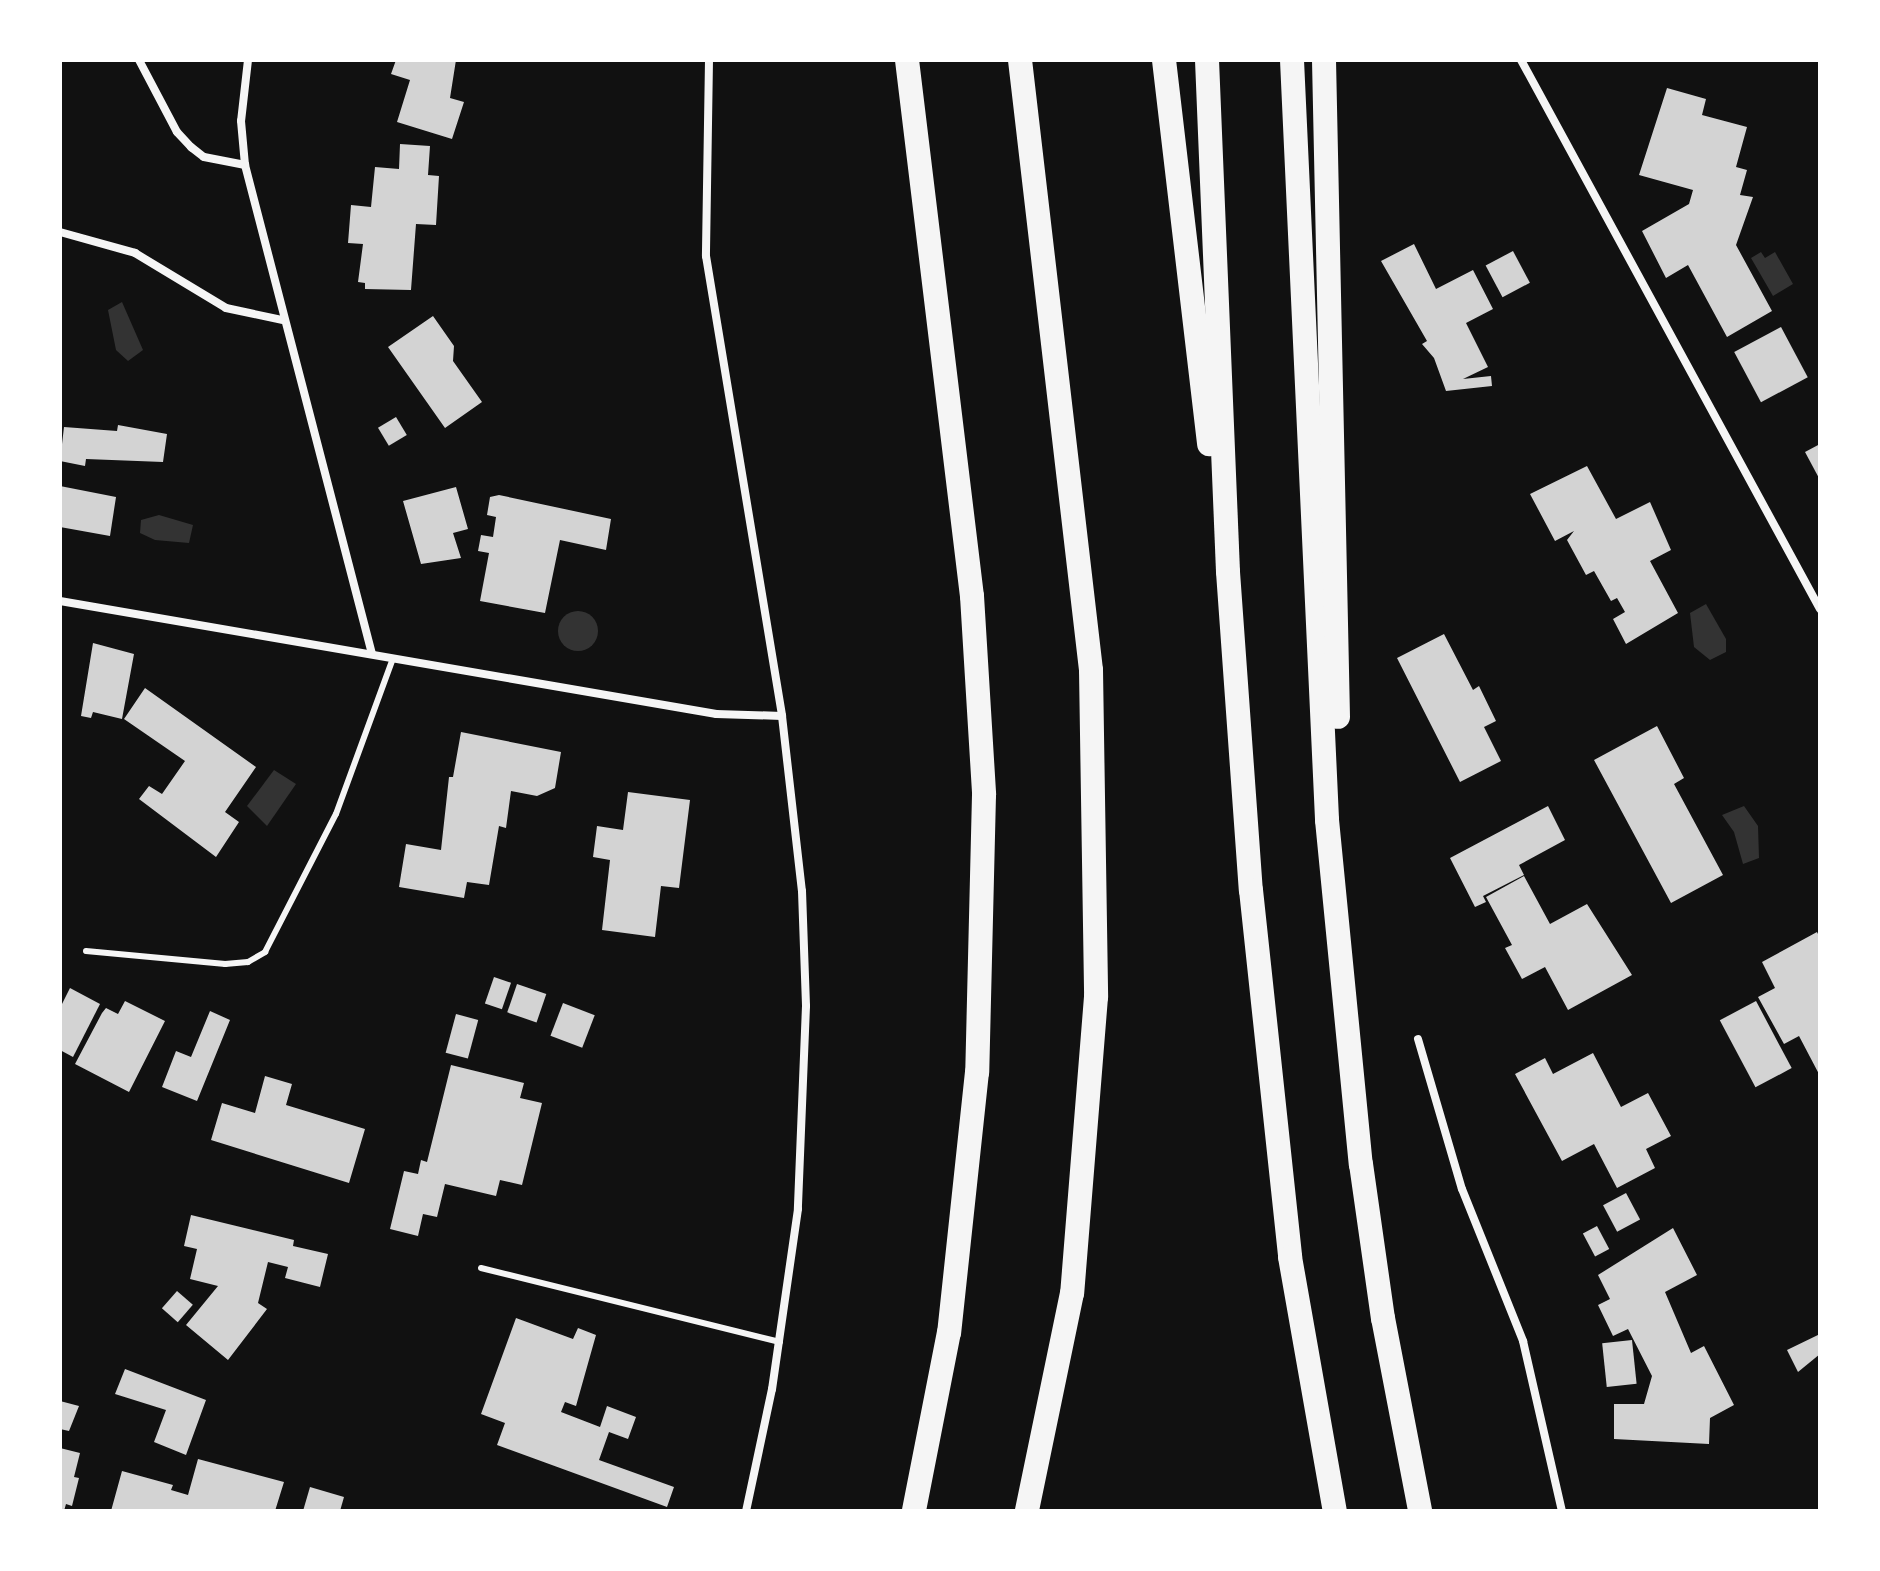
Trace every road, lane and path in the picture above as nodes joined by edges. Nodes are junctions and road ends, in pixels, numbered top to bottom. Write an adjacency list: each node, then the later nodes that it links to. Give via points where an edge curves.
1 (139, 60): 11 (street, via 177,132 191,147 204,157)
2 (248, 60): 11 (street, via 241,121)
3 (709, 60): 19 (street, via 706,256)
4 (907, 60): 26 (highway, via 972,596 984,795 977,1072 949,1332)
5 (1020, 60): 27 (highway, via 1091,670 1096,997 1072,1293)
6 (1164, 60): 14 (highway, via 1191,325)
7 (1207, 60): 14 (highway)
8 (1292, 60): 22 (highway, via 1327,820)
9 (1324, 60): 22 (highway)
10 (1521, 60): 16 (street)
11 (245, 165): 13 (street)
12 (60, 232): 13 (street, via 135,253 226,308)
13 (282, 320): 17 (street)
14 (1228, 572): 28 (highway, via 1267,1075 1290,1257)
15 (60, 601): 17 (street)
16 (1820, 609)
17 (372, 654): 18 (street)
18 (393, 658): 19 (street, via 716,714); 20 (lane, via 336,814 265,952 248,962 225,964)
19 (782, 716): 24 (street, via 802,891 806,1006 798,1209)
20 (86, 951)
21 (1418, 1039): 30 (street, via 1462,1189 1523,1341)
22 (1347, 1049): 29 (highway, via 1383,1318)
23 (481, 1268): 24 (lane)
24 (780, 1342): 25 (street)
25 (746, 1511)
26 (914, 1511)
27 (1027, 1511)
28 (1335, 1511)
29 (1420, 1511)
30 (1562, 1511)

